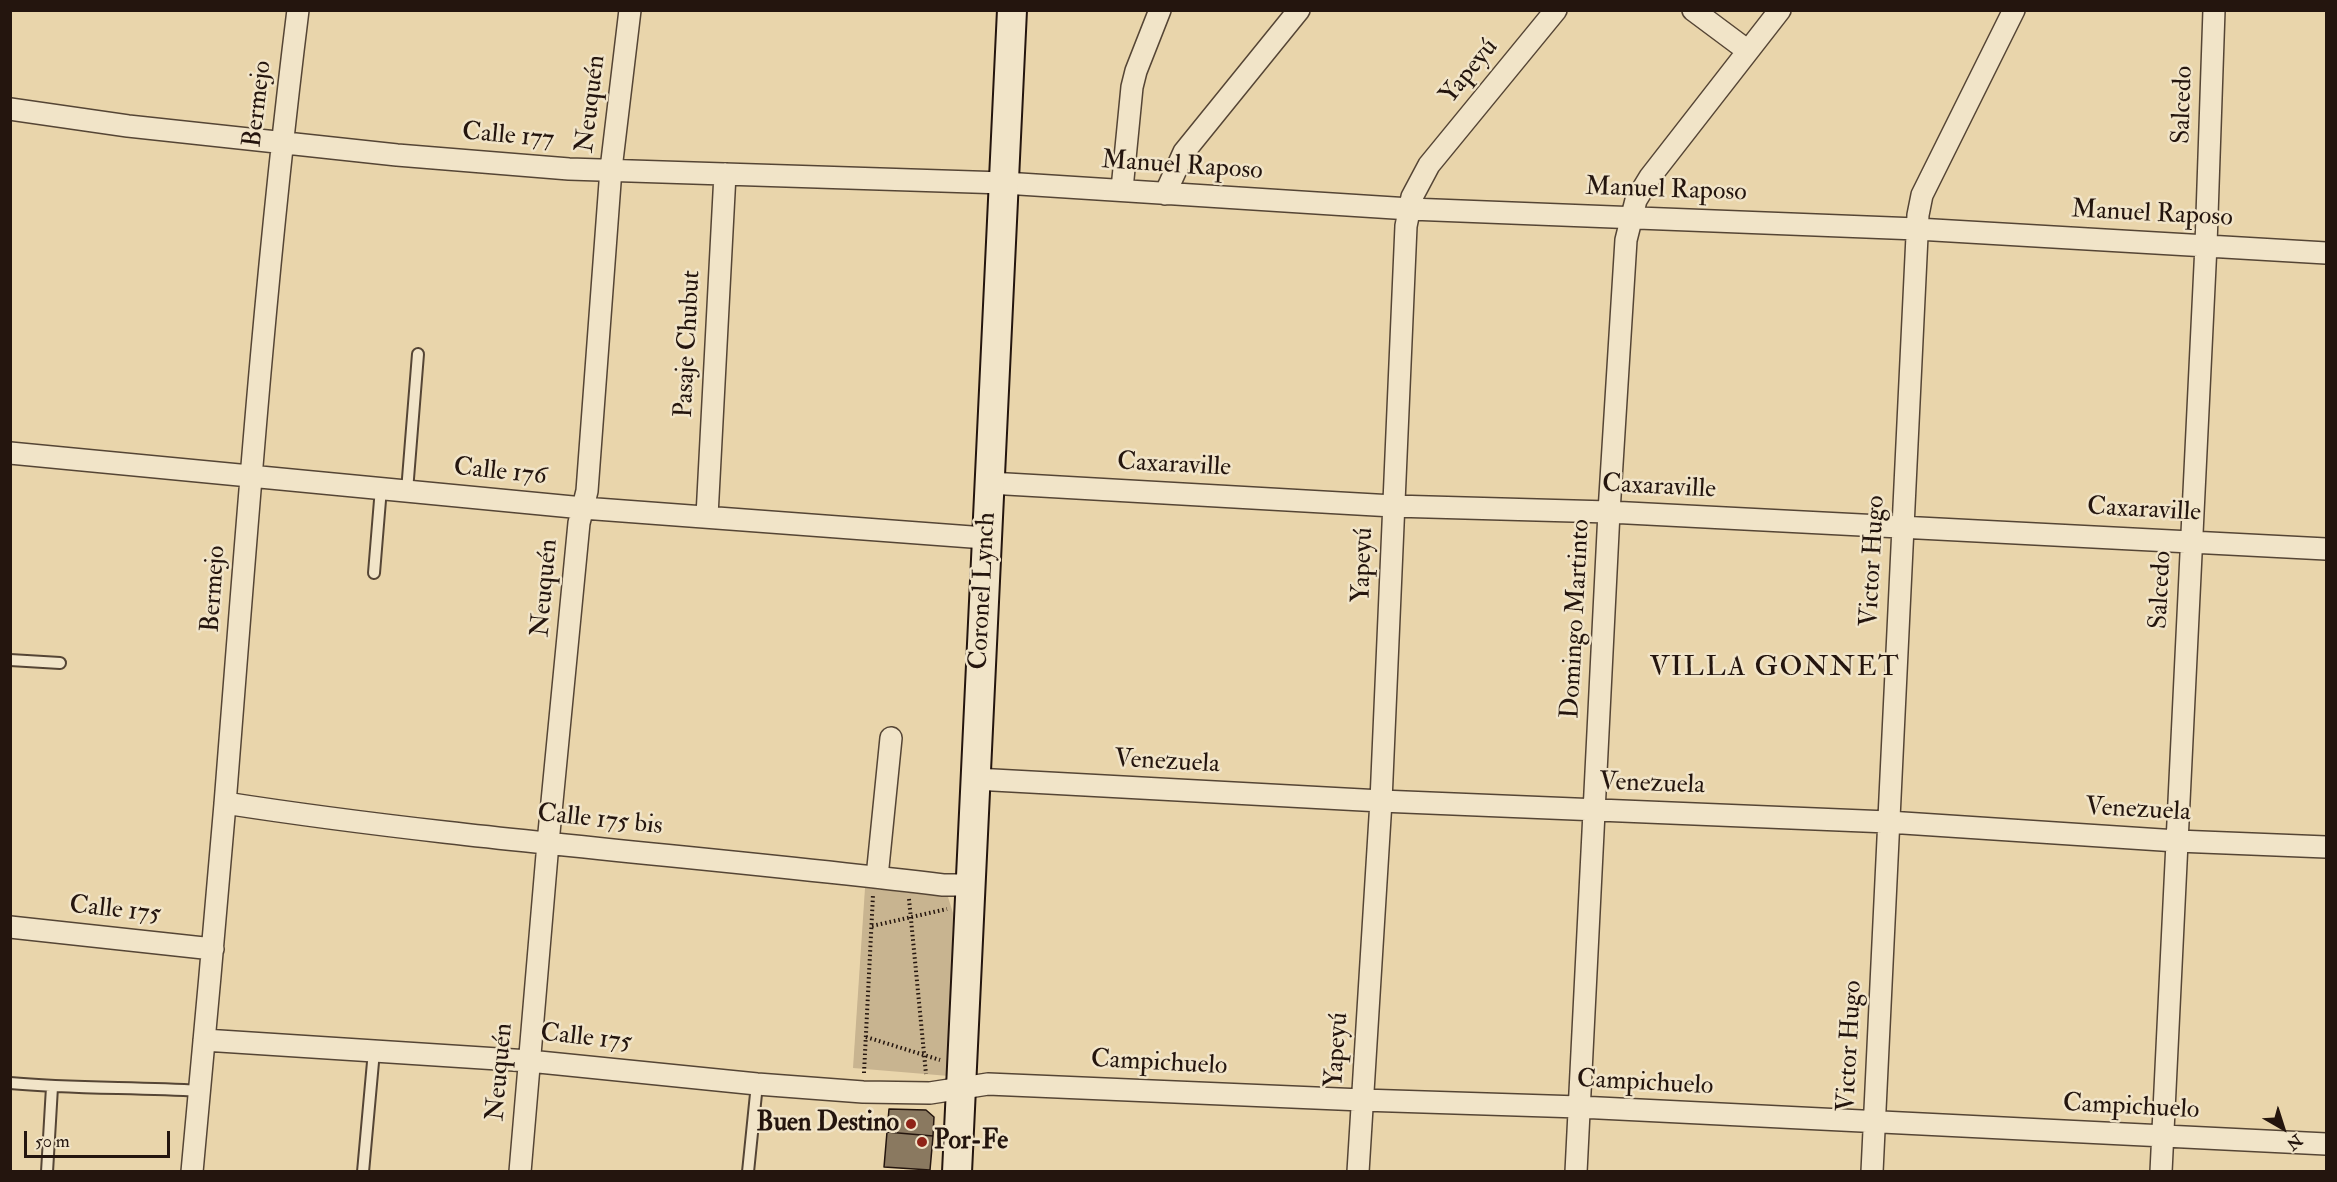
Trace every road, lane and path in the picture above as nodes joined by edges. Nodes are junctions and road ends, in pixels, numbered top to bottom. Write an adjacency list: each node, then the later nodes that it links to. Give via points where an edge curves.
1 (298, 10): 13 (street, Bermejo)
2 (630, 10): 14 (street, Neuquén)
3 (1012, 10): 16 (main road, Coronel Lynch)
4 (1160, 10): 17 (street, via 1132,87)
5 (1299, 10): 18 (street, via 1184,152)
6 (1556, 10): 19 (street, Yapeyú, via 1429,165)
7 (1693, 10): 11 (street)
8 (1780, 10): 11 (street, Domingo Martinto)
9 (2014, 10): 21 (street, Victor Hugo, via 1922,195)
10 (2214, 10): 22 (street, Salcedo)
11 (1748, 51): 20 (street, Domingo Martinto, via 1650,177)
12 (10, 109): 13 (street, Calle 177)
13 (282, 142): 14 (street, Calle 177, via 557,168); 26 (street, Bermejo)
14 (611, 169): 15 (street, Calle 177); 31 (street, Neuquén)
15 (725, 174): 16 (street, Calle 177); 33 (street, Pasaje Chubut)
16 (1004, 183): 17 (street, Manuel Raposo); 27 (main road, Coronel Lynch)
17 (1122, 189): 18 (street, Manuel Raposo)
18 (1165, 194): 19 (street, Manuel Raposo)
19 (1410, 209): 20 (street, Manuel Raposo); 30 (street, Yapeyú, via 1406,226)
20 (1630, 216): 21 (street, Manuel Raposo); 32 (street, Domingo Martinto)
21 (1917, 229): 22 (street, Manuel Raposo); 34 (street, Victor Hugo)
22 (2206, 245): 23 (street, Manuel Raposo); 36 (street, Salcedo)
23 (2326, 253)
24 (418, 354): 29 (lane)
25 (10, 453): 26 (street, Calle 176)
26 (251, 475): 28 (street, Calle 176); 44 (street, Bermejo)
27 (989, 483): 30 (street, Caxaraville); 35 (main road, Coronel Lynch)
28 (381, 488): 29 (street, Calle 176); 38 (lane)
29 (407, 490): 31 (street, Calle 176)
30 (1393, 506): 32 (street, Caxaraville); 43 (street, Yapeyú)
31 (583, 508): 33 (street, Calle 176); 48 (street, Neuquén)
32 (1609, 512): 34 (street, Caxaraville); 45 (street, Domingo Martinto)
33 (707, 516): 35 (street, Calle 176)
34 (1902, 527): 36 (street, Caxaraville); 46 (street, Victor Hugo)
35 (985, 538): 42 (main road, Coronel Lynch)
36 (2192, 540): 37 (street, Caxaraville); 47 (street, Salcedo)
37 (2326, 549)
38 (374, 573)
39 (10, 660): 40 (lane)
40 (60, 663)
41 (891, 738): 50 (street)
42 (975, 779): 43 (street, Venezuela); 51 (main road, Coronel Lynch)
43 (1381, 801): 45 (street, Venezuela); 71 (street, Yapeyú)
44 (225, 803): 48 (street, Calle 175 bis); 59 (street, Bermejo)
45 (1596, 810): 46 (street, Venezuela); 72 (street, Domingo Martinto)
46 (1888, 822): 47 (street, Venezuela); 73 (street, Victor Hugo)
47 (2177, 841): 49 (street, Venezuela); 74 (street, Salcedo)
48 (548, 843): 50 (street, Calle 175 bis); 64 (street, Neuquén)
49 (2326, 847)
50 (875, 883): 51 (street, Calle 175 bis); 57 (path)
51 (970, 885): 65 (main road, Coronel Lynch)
52 (908, 892): 55 (path)
53 (945, 903): 54 (path)
54 (948, 909): 55 (path); 56 (path)
55 (912, 917): 57 (path); 63 (path)
56 (947, 921)
57 (872, 926): 60 (path)
58 (10, 927): 59 (street, Calle 175)
59 (213, 949): 61 (street, Bermejo)
60 (866, 1037): 63 (path); 70 (path)
61 (204, 1040): 62 (street, Calle 175); 69 (street, Bermejo)
62 (374, 1051): 64 (street, Calle 175); 78 (lane)
63 (923, 1054): 65 (path); 65 (path)
64 (529, 1061): 67 (street, Calle 175); 79 (street, Neuquén)
65 (945, 1073): 70 (street, Calle 175); 71 (street, Campichuelo, via 988,1083); 81 (main road, Coronel Lynch)
66 (10, 1083): 68 (lane)
67 (757, 1084): 70 (street, Calle 175); 80 (lane)
68 (52, 1087): 69 (lane); 76 (lane)
69 (199, 1092): 77 (street, Bermejo)
70 (863, 1092)
71 (1362, 1100): 72 (street, Campichuelo); 82 (street, Yapeyú)
72 (1579, 1107): 73 (street, Campichuelo); 83 (street, Domingo Martinto)
73 (1875, 1122): 74 (street, Campichuelo); 84 (street, Victor Hugo)
74 (2163, 1137): 75 (street, Campichuelo); 85 (street, Salcedo)
75 (2326, 1144)
76 (47, 1172)
77 (192, 1172)
78 (363, 1172)
79 (520, 1172)
80 (748, 1172)
81 (957, 1172)
82 (1358, 1172)
83 (1576, 1172)
84 (1872, 1172)
85 (2161, 1172)

